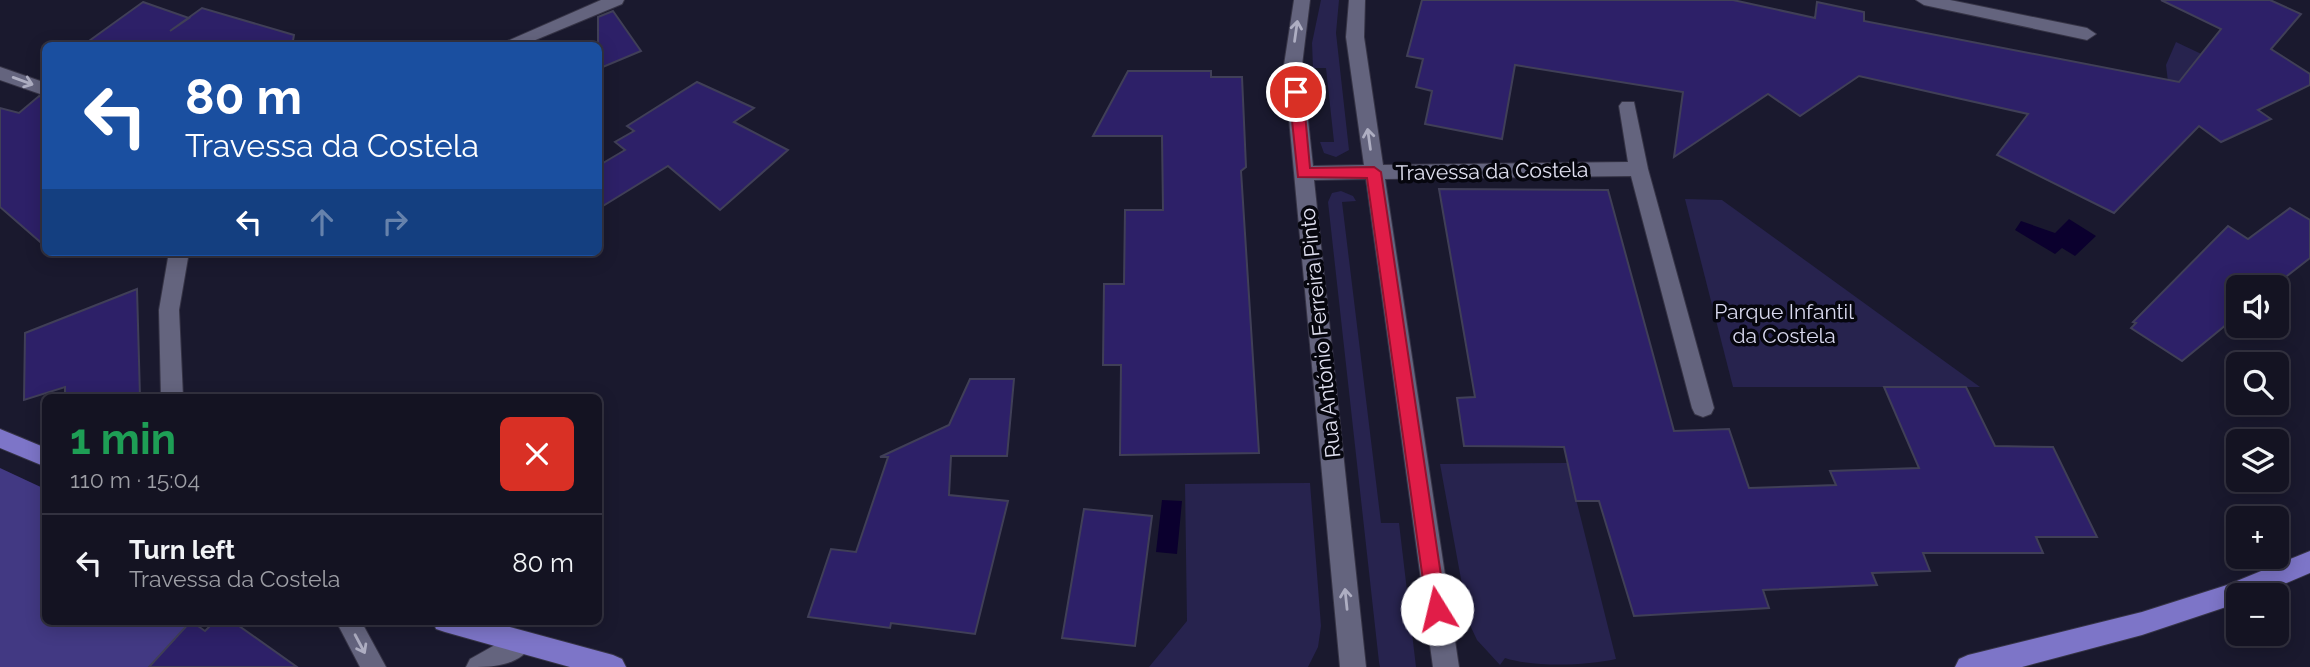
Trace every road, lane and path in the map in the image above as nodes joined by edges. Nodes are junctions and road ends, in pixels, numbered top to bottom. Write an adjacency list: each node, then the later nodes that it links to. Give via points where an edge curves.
1 (616, 0): 6 (street)
2 (1302, 0): 12 (street, Rua António Ferreira Pinto, one-way to 2, via 1293,65)
3 (1357, 0): 11 (street, one-way to 3, via 1355,37)
4 (1924, 0): 5 (street)
5 (2087, 34)
6 (514, 42)
7 (0, 74): 8 (street, one-way to 8)
8 (42, 89)
9 (1628, 106): 10 (street)
10 (1639, 169): 11 (street, Travessa da Costela); 15 (street)
11 (1374, 172): 12 (street, Travessa da Costela); 26 (street)
12 (1304, 173): 25 (street, Rua António Ferreira Pinto, one-way to 12)
13 (177, 256): 14 (street, via 169,310)
14 (172, 394)
15 (1703, 408)
16 (0, 438): 17 (main road)
17 (42, 456)
18 (2310, 562): 27 (main road, via 2199,604)
19 (350, 625): 22 (street, one-way to 22)
20 (459, 625): 21 (main road)
21 (520, 643): 23 (street); 24 (main road)
22 (373, 667)
23 (479, 667)
24 (613, 667)
25 (1353, 667)
26 (1446, 667)
27 (1968, 667)

